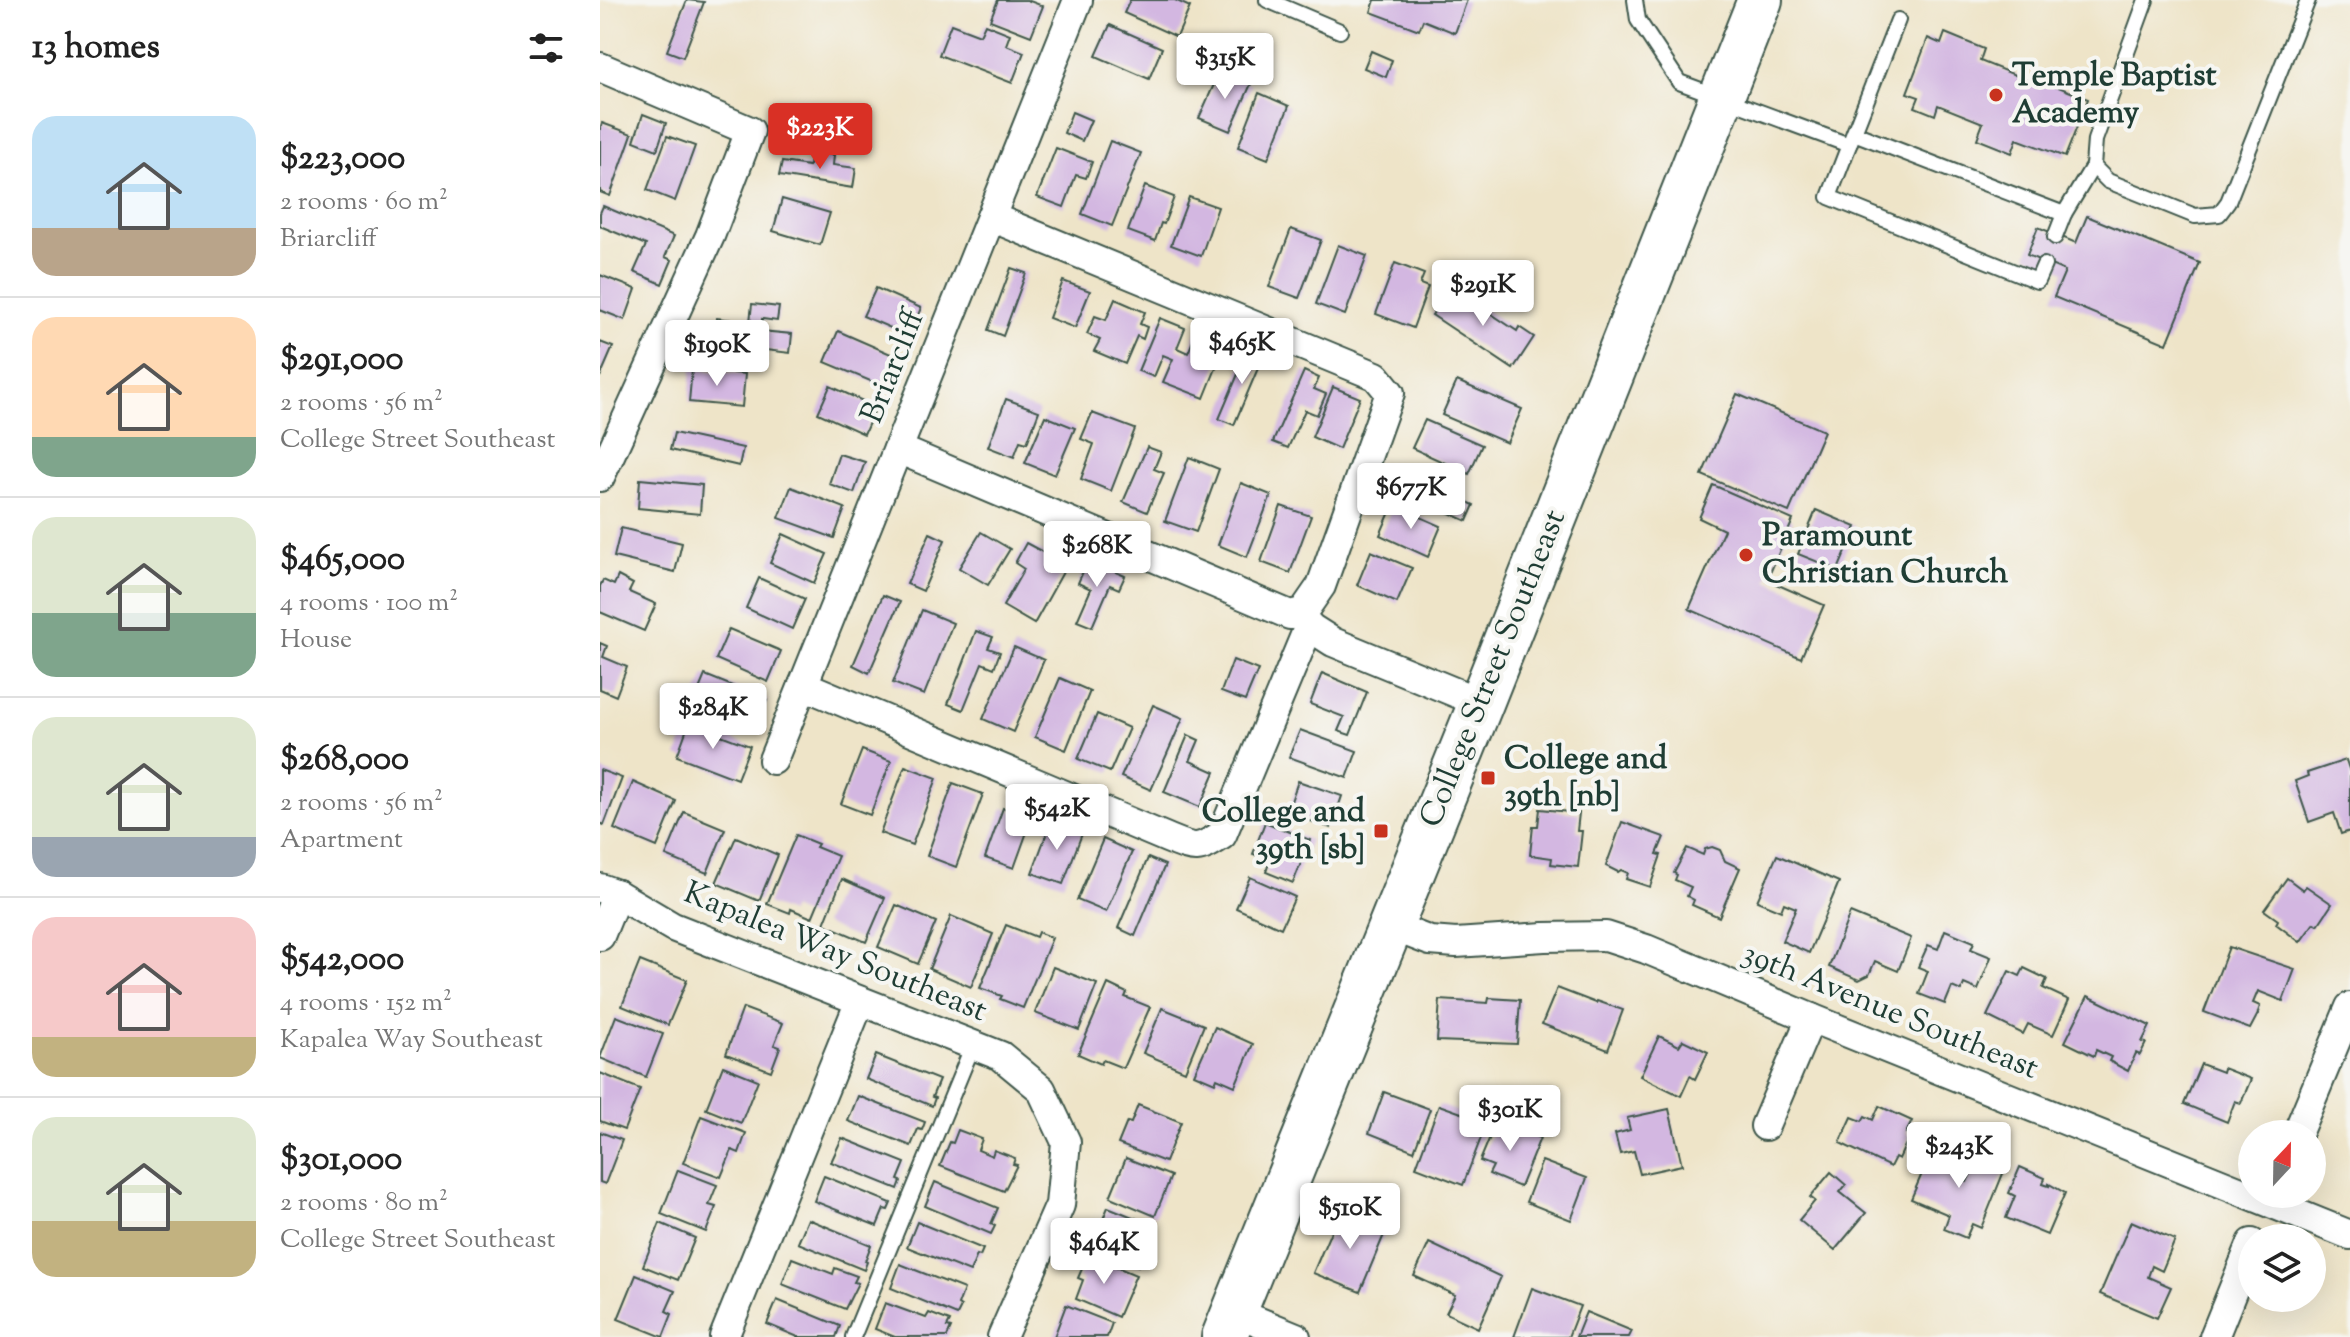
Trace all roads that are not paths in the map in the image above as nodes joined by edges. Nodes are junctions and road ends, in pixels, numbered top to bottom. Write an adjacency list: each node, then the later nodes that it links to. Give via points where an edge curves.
1 (1078, 0): 14 (street, Briarcliff)
2 (1267, 0): 8 (lane)
3 (1635, 0): 10 (lane, via 1638,20 1679,82)
4 (1760, 0): 10 (main road, College Street Southeast)
5 (2146, 0): 12 (lane, via 2095,140)
6 (2308, 0): 12 (lane, via 2219,214 2195,216 2108,181)
7 (1898, 20): 11 (lane)
8 (1340, 31)
9 (600, 67): 18 (street, via 750,131 710,236)
10 (1722, 98): 11 (lane); 21 (main road, College Street Southeast)
11 (1852, 139): 13 (lane); 16 (lane, via 1829,197 2037,281)
12 (2093, 166): 13 (lane)
13 (2064, 214): 15 (lane)
14 (991, 217): 17 (street, Briarcliff); 19 (street, via 1376,376 1390,393 1321,586)
15 (2055, 237)
16 (2044, 265)
17 (898, 449): 19 (street); 20 (street, Briarcliff)
18 (600, 477)
19 (1303, 619): 20 (street, via 1222,835 1203,848 1167,838); 21 (street, via 1333,642)
20 (803, 685): 22 (street, Briarcliff)
21 (1481, 703): 24 (main road, College Street Southeast)
22 (773, 760)
23 (608, 891): 25 (street); 26 (street, Kapalea Way Southeast, via 673,927)
24 (1391, 926): 28 (street, 39th Avenue Southeast, via 1443,942 1606,936); 36 (main road, College Street Southeast)
25 (600, 936)
26 (860, 1001): 29 (street, Kapalea Way Southeast); 37 (street)
27 (2350, 1007): 30 (street)
28 (1811, 1018): 31 (street); 32 (street, 39th Avenue Southeast)
29 (973, 1045): 38 (lane); 39 (street, Kapalea Way Southeast, via 1001,1056 1041,1089 1066,1142 1060,1205)
30 (2303, 1120)
31 (1765, 1126)
32 (2238, 1185)
33 (2292, 1208): 34 (street, 39th Avenue Southeast)
34 (2350, 1235)
35 (2238, 1277): 41 (street)
36 (1229, 1325): 40 (street)
37 (724, 1337)
38 (853, 1337)
39 (1002, 1337)
40 (1296, 1337)
41 (2214, 1337)

